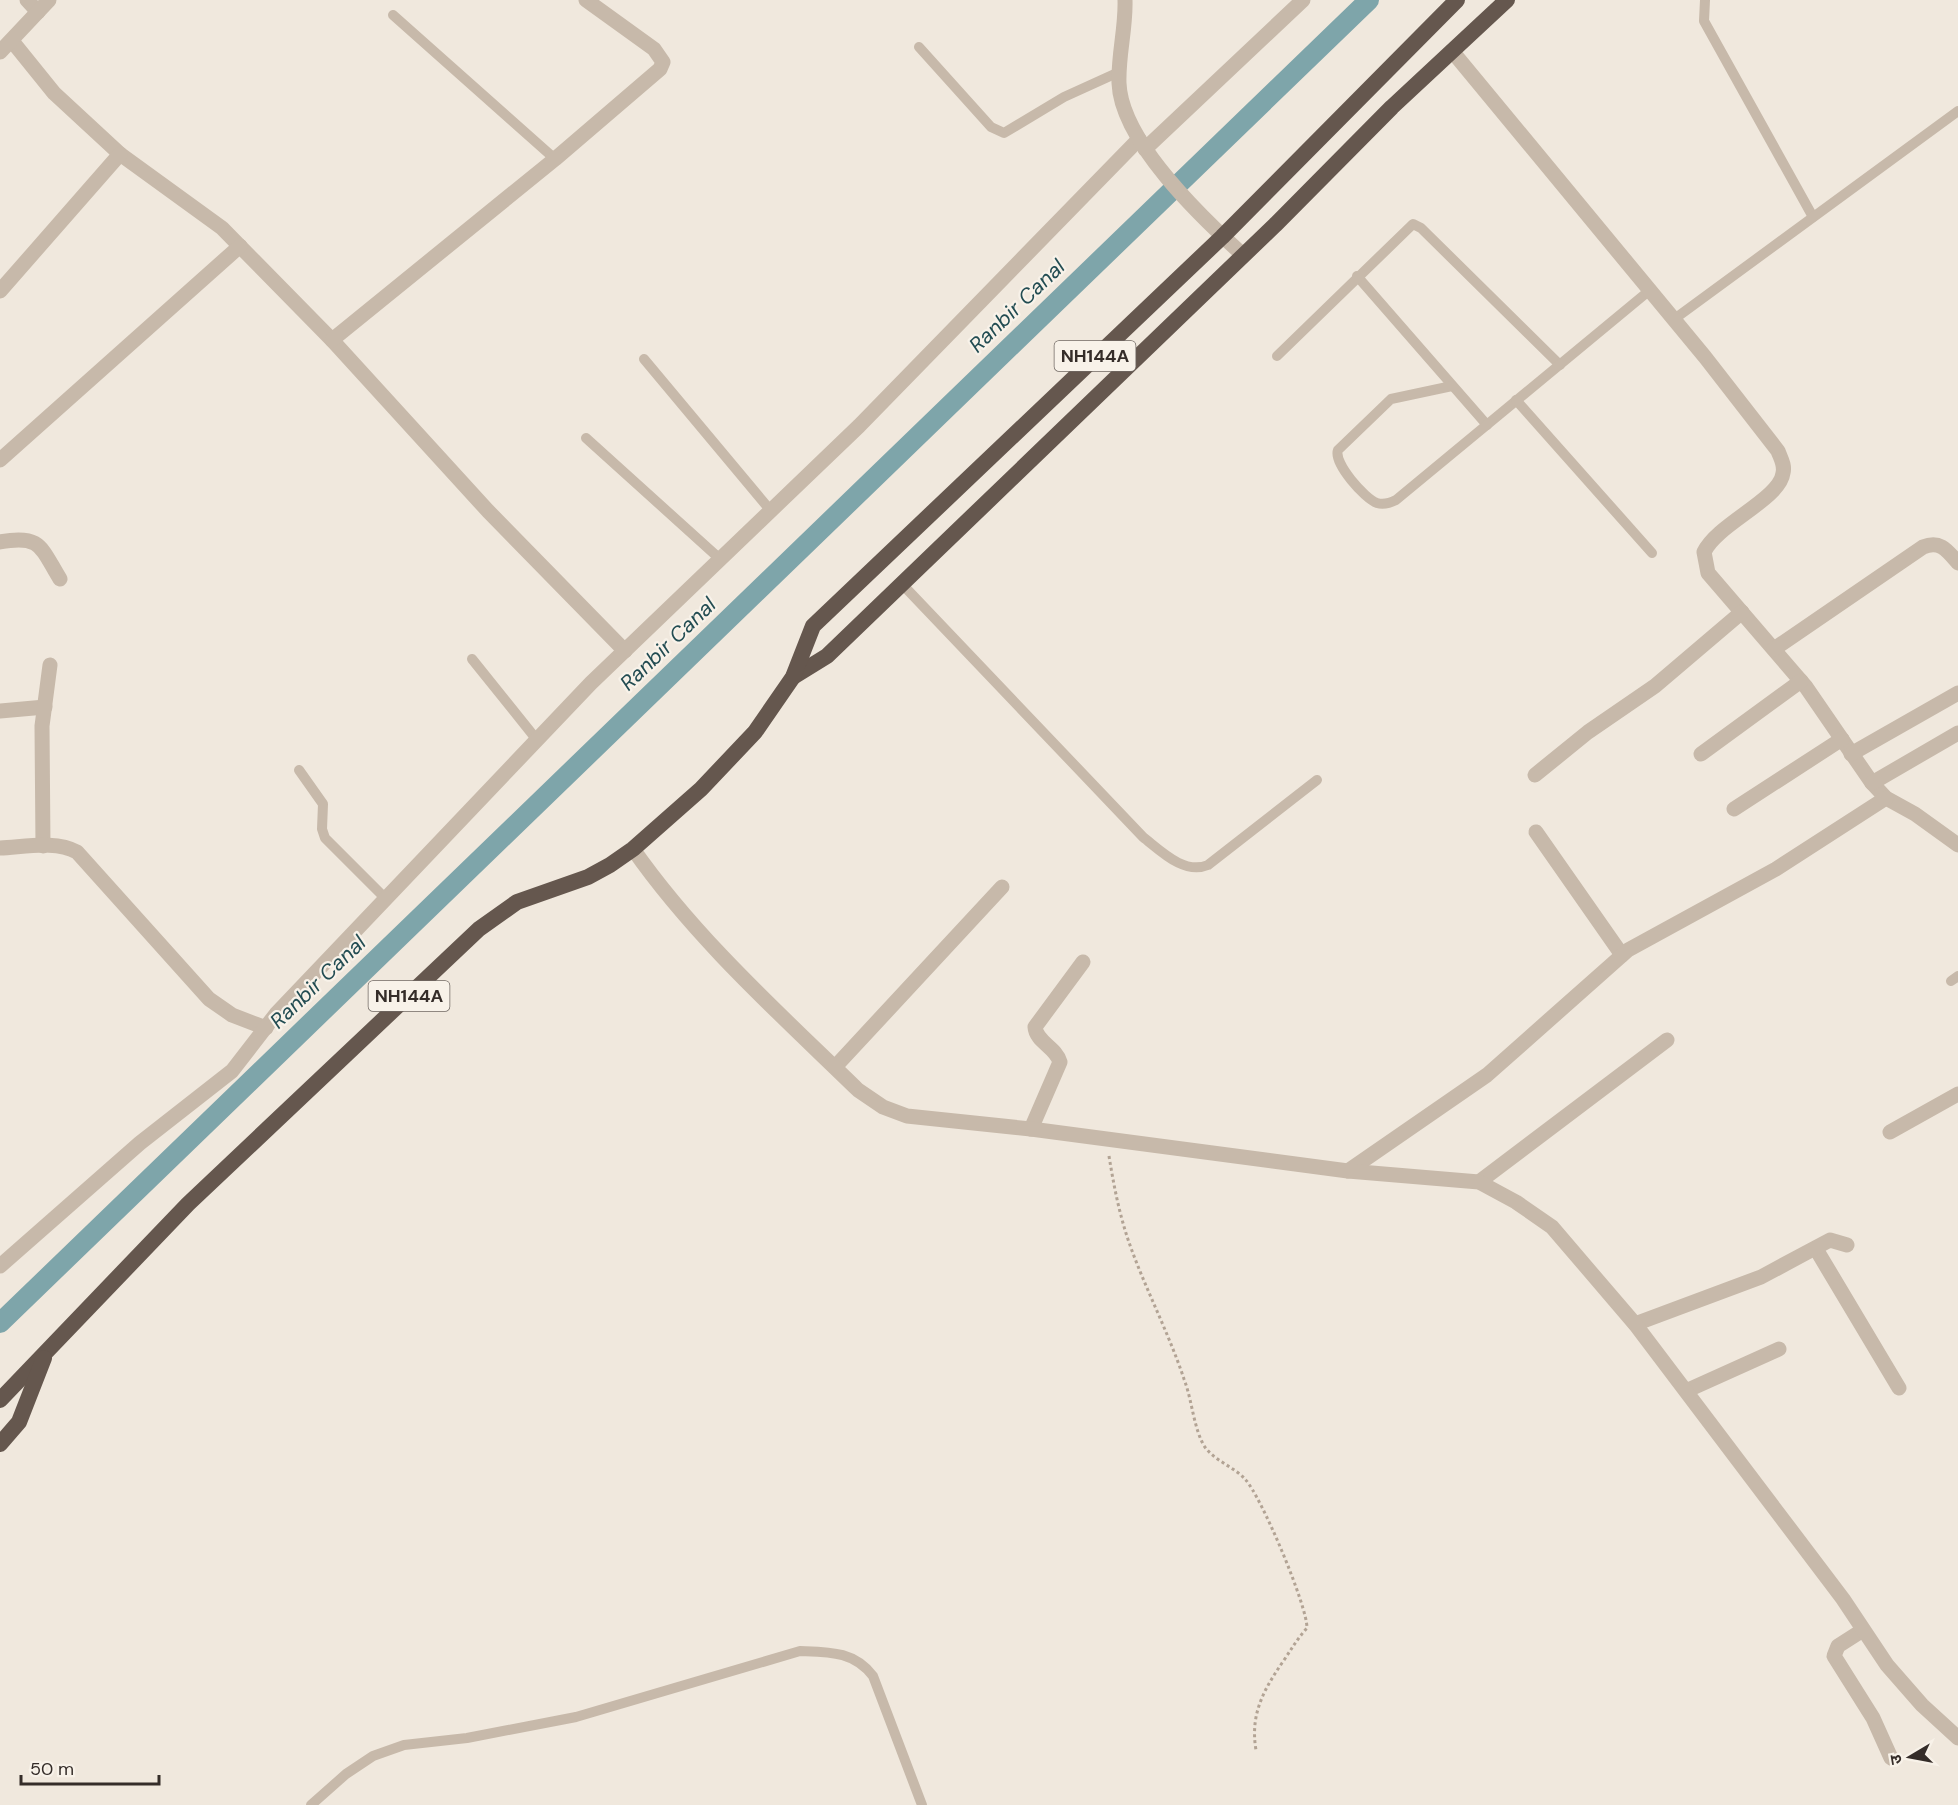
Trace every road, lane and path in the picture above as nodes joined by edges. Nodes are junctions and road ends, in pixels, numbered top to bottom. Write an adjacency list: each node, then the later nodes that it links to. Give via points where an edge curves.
1 (49, 0): 8 (street)
2 (586, 0): 18 (street, via 654,49 663,62 660,69)
3 (1125, 0): 14 (street)
4 (1303, 0): 16 (street)
5 (1457, 0): 20 (highway, NH144A)
6 (1507, 0): 12 (highway)
7 (1705, 0): 19 (lane, via 1704,21)
8 (32, 6): 10 (street)
9 (393, 15): 18 (lane)
10 (12, 41): 13 (street); 17 (street, via 54,93)
11 (919, 47): 14 (lane, via 991,127 1004,133 1064,97)
12 (1452, 51): 22 (highway, NH144A); 24 (street)
13 (0, 52)
14 (1119, 72): 16 (street, via 1126,117)
15 (1958, 111): 19 (lane)
16 (1142, 145): 20 (street); 36 (street)
17 (120, 154): 21 (street, via 222,228); 25 (street)
18 (555, 159): 27 (street)
19 (1813, 217): 26 (lane)
20 (1222, 237): 22 (street); 48 (highway, NH144A, via 813,626)
21 (240, 246): 27 (street); 35 (street)
22 (1243, 255): 42 (highway, NH144A)
23 (1357, 276): 28 (lane); 30 (lane, via 1406,228 1417,225); 31 (lane)
24 (1650, 290): 26 (street); 30 (lane)
25 (0, 291)
26 (1673, 320): 43 (street, via 1778,451 1783,464 1782,480 1712,538 1704,552 1708,573)
27 (332, 340): 45 (street, via 488,511)
28 (1277, 356)
29 (644, 359): 36 (lane)
30 (1560, 365): 32 (lane)
31 (1452, 386): 33 (lane); 33 (lane, via 1391,399 1340,446 1336,455 1340,467 1374,502 1388,504)
32 (1516, 400): 33 (lane); 38 (lane)
33 (1487, 425)
34 (586, 438): 39 (lane)
35 (0, 460)
36 (771, 511): 39 (street)
37 (0, 542): 41 (street, via 24,538 34,542)
38 (1652, 553)
39 (720, 559): 45 (street)
40 (1958, 563): 44 (street, via 1940,545 1923,547)
41 (60, 579)
42 (902, 584): 48 (highway, NH144A, via 827,656); 60 (lane, via 1130,823 1171,859 1190,867 1208,865)
43 (1742, 612): 44 (street); 59 (street, via 1655,686)
44 (1774, 649): 49 (street)
45 (625, 651): 54 (street)
46 (472, 659): 54 (lane)
47 (50, 665): 51 (street)
48 (793, 677): 68 (highway, NH144A, via 755,732 701,789)
49 (1801, 681): 55 (street); 56 (street)
50 (1958, 693): 57 (street)
51 (45, 707): 52 (street); 66 (street, via 41,742)
52 (0, 711)
53 (1958, 733): 61 (street)
54 (537, 740): 70 (street)
55 (1842, 740): 57 (street); 63 (street)
56 (1701, 754)
57 (1851, 754): 61 (street)
58 (299, 770): 70 (lane, via 323,804 325,838)
59 (1535, 775)
60 (1317, 780)
61 (1872, 783): 62 (street)
62 (1886, 798): 65 (street); 71 (street, via 1776,869 1649,936)
63 (1734, 809)
64 (1536, 832): 71 (street)
65 (1958, 845)
66 (43, 846): 67 (street); 73 (street, via 77,852 209,999 232,1015)
67 (0, 848)
68 (633, 849): 75 (street, via 704,937); 87 (highway, NH144A, via 588,877 517,902 479,929 188,1204)
69 (1002, 887): 75 (street)
70 (386, 899): 73 (street)
71 (1622, 955): 80 (street, via 1487,1075)
72 (1083, 962): 77 (street, via 1035,1027 1036,1035 1060,1062)
73 (266, 1028): 84 (street, via 232,1071 140,1143)
74 (1666, 1040): 81 (street)
75 (835, 1067): 77 (street, via 858,1090 883,1107 907,1116)
76 (1958, 1094): 78 (street)
77 (1032, 1129): 79 (street)
78 (1890, 1132)
79 (1106, 1139): 80 (street); 94 (path, via 1117,1203 1185,1380 1198,1432 1209,1452 1250,1486 1307,1616 1307,1628 1294,1641 1258,1704 1254,1723)
80 (1348, 1171): 81 (street)
81 (1479, 1182): 85 (street, via 1552,1227)
82 (1847, 1245): 83 (street, via 1833,1239)
83 (1816, 1248): 85 (street, via 1761,1277); 88 (street)
84 (0, 1266)
85 (1635, 1324): 89 (street)
86 (1779, 1349): 89 (street)
87 (46, 1351): 90 (highway, NH144A); 91 (highway, NH144A, via 19,1422)
88 (1899, 1388)
89 (1688, 1390): 92 (street)
90 (0, 1400)
91 (0, 1444)
92 (1863, 1630): 93 (street, via 1904,1685); 95 (street, via 1838,1646 1834,1656 1873,1718)
93 (1958, 1738)
94 (1256, 1750)
95 (1891, 1758)
96 (311, 1805): 97 (lane, via 373,1756 404,1745 467,1738 576,1717 800,1651 836,1652 864,1665 873,1676)
97 (922, 1805)

